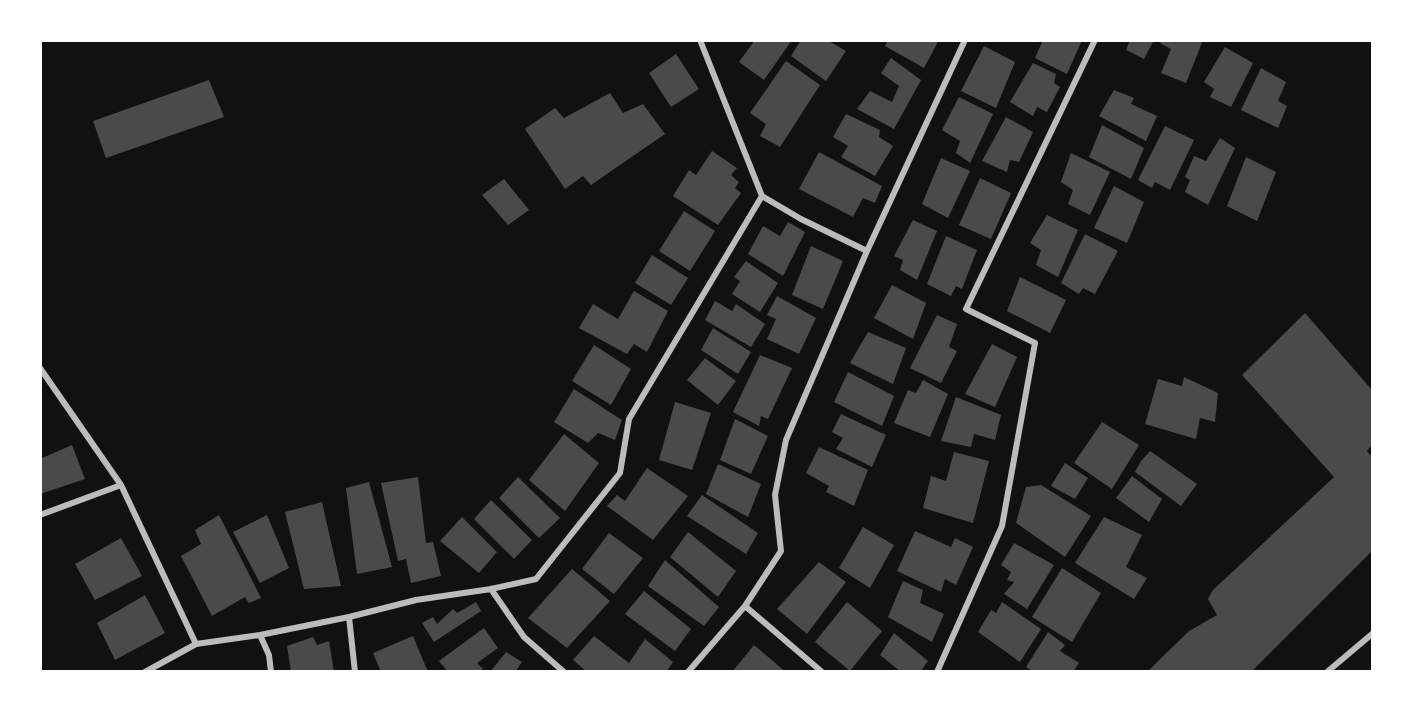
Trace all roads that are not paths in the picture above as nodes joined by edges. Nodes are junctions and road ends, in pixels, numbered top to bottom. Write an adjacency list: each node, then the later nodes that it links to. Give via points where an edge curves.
1 (700, 40): 4 (street)
2 (965, 40): 5 (street)
3 (1095, 40): 21 (street, via 966,309 1035,343 1002,526)
4 (762, 196): 5 (street); 9 (street, via 628,419 620,473 536,579)
5 (867, 251): 10 (street, via 786,440 775,495 781,551)
6 (40, 368): 7 (street)
7 (121, 485): 8 (street); 14 (street)
8 (40, 515)
9 (491, 589): 11 (street, via 416,600); 18 (street, via 524,638)
10 (745, 606): 19 (street); 20 (street)
11 (349, 617): 13 (street); 17 (street)
12 (1372, 634): 22 (street)
13 (260, 635): 14 (street); 16 (street)
14 (196, 644): 15 (street)
15 (145, 672)
16 (271, 672)
17 (355, 672)
18 (564, 672)
19 (688, 672)
20 (822, 672)
21 (937, 672)
22 (1327, 672)

